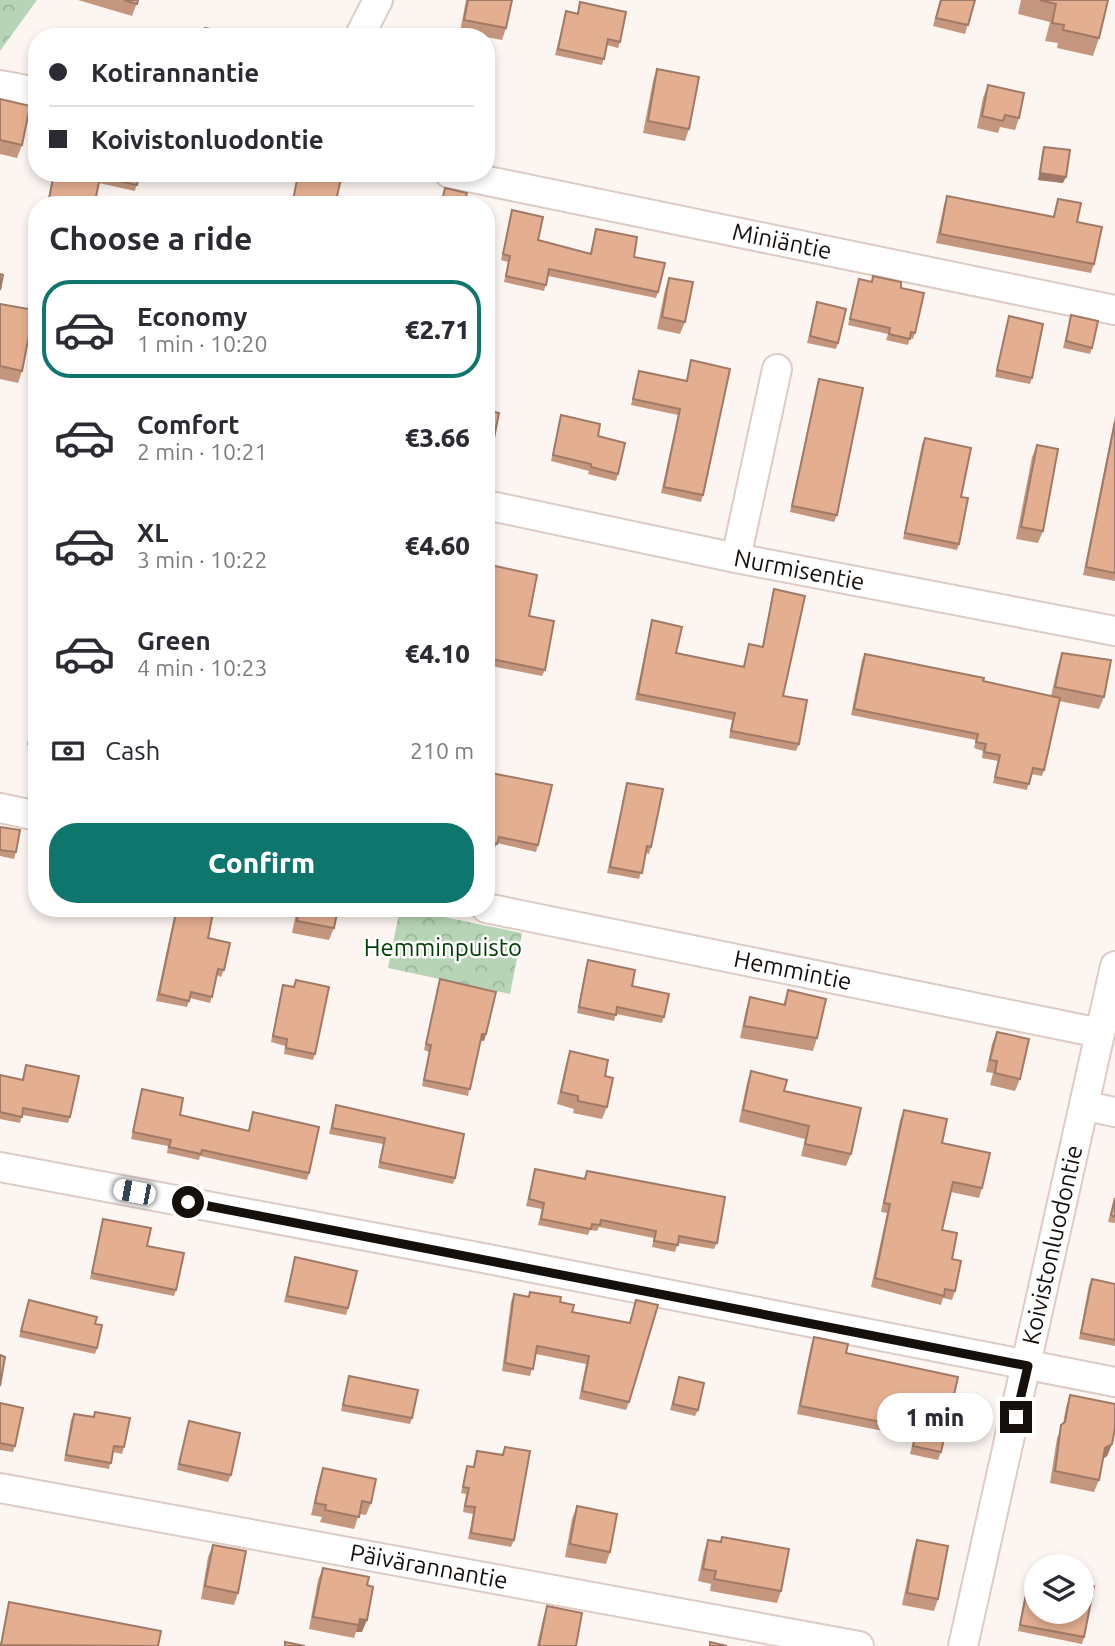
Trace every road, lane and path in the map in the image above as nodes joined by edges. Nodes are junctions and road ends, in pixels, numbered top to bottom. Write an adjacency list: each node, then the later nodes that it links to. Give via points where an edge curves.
1 (378, 0): 2 (street)
2 (364, 28)
3 (0, 85): 4 (street)
4 (28, 90)
5 (493, 182): 6 (street, Miniäntie)
6 (1115, 310)
7 (777, 369): 9 (street)
8 (495, 507): 9 (street, Nurmisentie)
9 (736, 558): 10 (street, Nurmisentie)
10 (1115, 631)
11 (0, 808): 12 (street)
12 (28, 814)
13 (495, 910): 15 (street, Hemmintie)
14 (1115, 966): 15 (street, Koivistonluodontie)
15 (1100, 1033): 16 (street, Koivistonluodontie)
16 (1086, 1106): 17 (street); 19 (street, Koivistonluodontie)
17 (1115, 1112)
18 (0, 1167): 19 (street)
19 (1028, 1366): 20 (street); 23 (street, Koivistonluodontie)
20 (1115, 1382)
21 (0, 1488): 22 (street, Päivärannantie)
22 (859, 1646)
23 (963, 1646)

